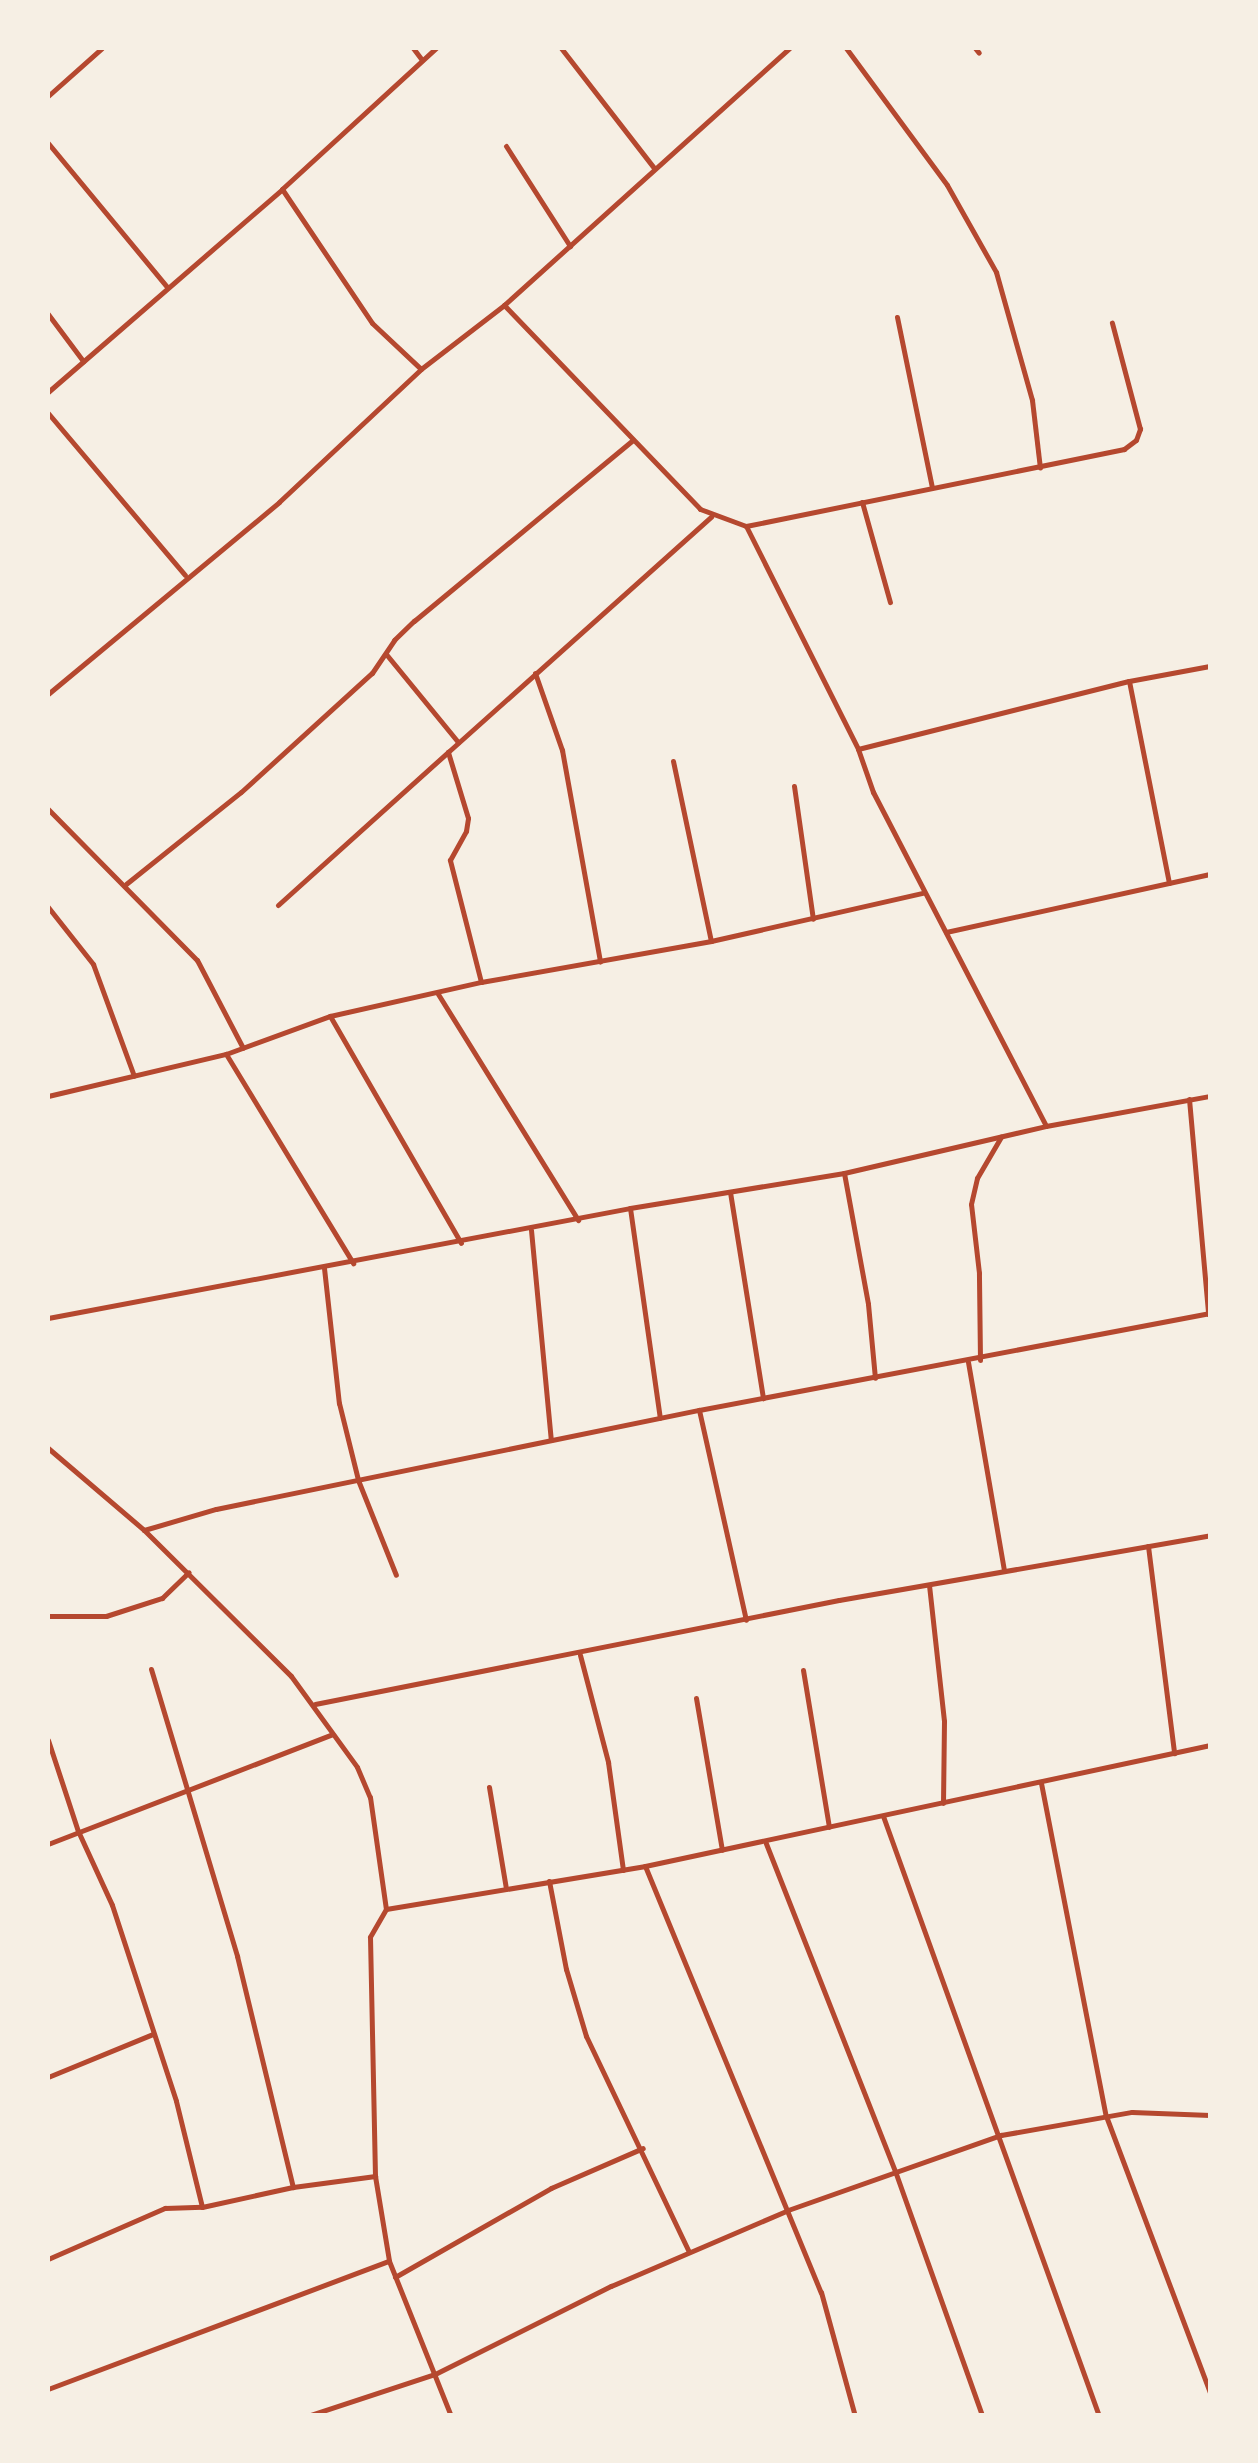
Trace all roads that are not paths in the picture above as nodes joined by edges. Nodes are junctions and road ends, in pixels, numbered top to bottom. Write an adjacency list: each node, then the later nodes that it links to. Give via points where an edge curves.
1 (102, 48): 8 (street)
2 (413, 48): 7 (street)
3 (436, 48): 7 (street)
4 (561, 48): 11 (street)
5 (790, 48): 11 (street)
6 (846, 48): 24 (street, via 947,185 996,272 1032,400)
7 (422, 60): 12 (street)
8 (48, 96)
9 (48, 143): 14 (street)
10 (506, 146): 13 (street)
11 (655, 169): 13 (street)
12 (282, 189): 14 (street); 20 (street, via 372,323)
13 (570, 246): 15 (street)
14 (168, 287): 19 (street)
15 (504, 305): 20 (street); 23 (street)
16 (48, 314): 19 (street)
17 (898, 317): 25 (street)
18 (1112, 323): 24 (street, via 1140,430 1136,440 1124,449)
19 (84, 361): 21 (street)
20 (420, 369): 29 (street, via 279,502)
21 (48, 392)
22 (48, 414): 29 (street)
23 (633, 440): 27 (street); 31 (street, via 414,621)
24 (1040, 468): 25 (street)
25 (932, 487): 26 (street)
26 (862, 502): 28 (street); 30 (street)
27 (711, 517): 28 (street); 33 (street)
28 (746, 526): 37 (street)
29 (186, 576): 35 (street)
30 (890, 602)
31 (386, 654): 36 (street); 44 (street, via 255,778)
32 (1210, 666): 34 (street)
33 (535, 673): 36 (street); 51 (street, via 562,750)
34 (1129, 681): 37 (street); 43 (street)
35 (48, 694)
36 (458, 742): 38 (street)
37 (858, 749): 45 (street)
38 (448, 752): 46 (street); 52 (street, via 468,818 450,860)
39 (672, 761): 50 (street)
40 (794, 786): 48 (street)
41 (48, 809): 44 (street)
42 (1210, 874): 43 (street)
43 (1169, 883): 49 (street)
44 (126, 884): 55 (street, via 198,960)
45 (923, 893): 48 (street); 49 (street)
46 (278, 905)
47 (48, 907): 57 (street, via 93,964)
48 (813, 919): 50 (street)
49 (946, 932): 61 (street)
50 (711, 941): 51 (street)
51 (600, 962): 52 (street)
52 (481, 982): 53 (street)
53 (438, 994): 54 (street); 66 (street)
54 (330, 1016): 55 (street); 68 (street)
55 (244, 1048): 56 (street)
56 (226, 1054): 57 (street); 69 (street)
57 (134, 1076): 58 (street)
58 (48, 1096)
59 (1210, 1096): 60 (street)
60 (1189, 1099): 61 (street); 71 (street)
61 (1046, 1126): 62 (street)
62 (1001, 1137): 63 (street); 73 (street, via 970,1204)
63 (844, 1174): 64 (street); 75 (street)
64 (730, 1192): 65 (street); 76 (street)
65 (630, 1208): 66 (street); 78 (street)
66 (578, 1220): 67 (street)
67 (530, 1230): 68 (street); 79 (street)
68 (462, 1243): 69 (street)
69 (353, 1263): 70 (street)
70 (324, 1268): 72 (street); 81 (street, via 339,1402)
71 (1209, 1314): 73 (street)
72 (48, 1318)
73 (980, 1360): 74 (street)
74 (968, 1362): 75 (street); 85 (street)
75 (875, 1378): 76 (street)
76 (763, 1398): 77 (street)
77 (699, 1410): 78 (street); 90 (street)
78 (660, 1418): 79 (street)
79 (551, 1440): 81 (street)
80 (48, 1448): 82 (street)
81 (358, 1480): 82 (street); 87 (street)
82 (144, 1530): 86 (street)
83 (1210, 1534): 84 (street)
84 (1148, 1546): 85 (street); 99 (street)
85 (1004, 1570): 88 (street)
86 (189, 1572): 89 (street, via 162,1598 106,1616); 95 (street)
87 (396, 1575)
88 (929, 1585): 90 (street); 103 (street, via 944,1721)
89 (48, 1616)
90 (746, 1620): 91 (street)
91 (580, 1655): 95 (street); 111 (street, via 608,1762)
92 (151, 1669): 102 (street)
93 (803, 1670): 105 (street)
94 (696, 1698): 109 (street)
95 (315, 1704): 96 (street)
96 (333, 1734): 102 (street); 114 (street, via 370,1797)
97 (48, 1740): 106 (street)
98 (1210, 1745): 99 (street)
99 (1174, 1753): 100 (street)
100 (1041, 1783): 103 (street); 118 (street)
101 (488, 1787): 113 (street)
102 (187, 1790): 106 (street); 123 (street, via 237,1956)
103 (944, 1803): 104 (street)
104 (883, 1816): 105 (street); 119 (street)
105 (829, 1827): 107 (street)
106 (78, 1831): 108 (street); 115 (street, via 112,1905)
107 (765, 1841): 109 (street); 121 (street)
108 (48, 1844)
109 (722, 1850): 110 (street)
110 (645, 1866): 111 (street); 125 (street)
111 (622, 1870): 112 (street)
112 (550, 1882): 113 (street); 120 (street, via 586,2036)
113 (506, 1888): 114 (street)
114 (386, 1909): 122 (street, via 370,1937)
115 (153, 2034): 116 (street); 124 (street)
116 (48, 2078)
117 (1210, 2115): 118 (street)
118 (1106, 2116): 119 (street); 132 (street)
119 (1001, 2136): 121 (street); 137 (street)
120 (643, 2148): 126 (street); 129 (street, via 551,2188)
121 (895, 2171): 125 (street); 136 (street)
122 (375, 2176): 123 (street); 128 (street)
123 (294, 2187): 124 (street)
124 (202, 2207): 127 (street, via 164,2208)
125 (788, 2210): 126 (street); 135 (street, via 821,2292)
126 (689, 2252): 130 (street)
127 (48, 2260)
128 (389, 2261): 129 (street); 131 (street)
129 (395, 2277): 130 (street)
130 (435, 2374): 133 (street); 134 (street)
131 (48, 2389)
132 (1210, 2392)
133 (307, 2416)
134 (451, 2416)
135 (856, 2416)
136 (982, 2416)
137 (1099, 2416)

